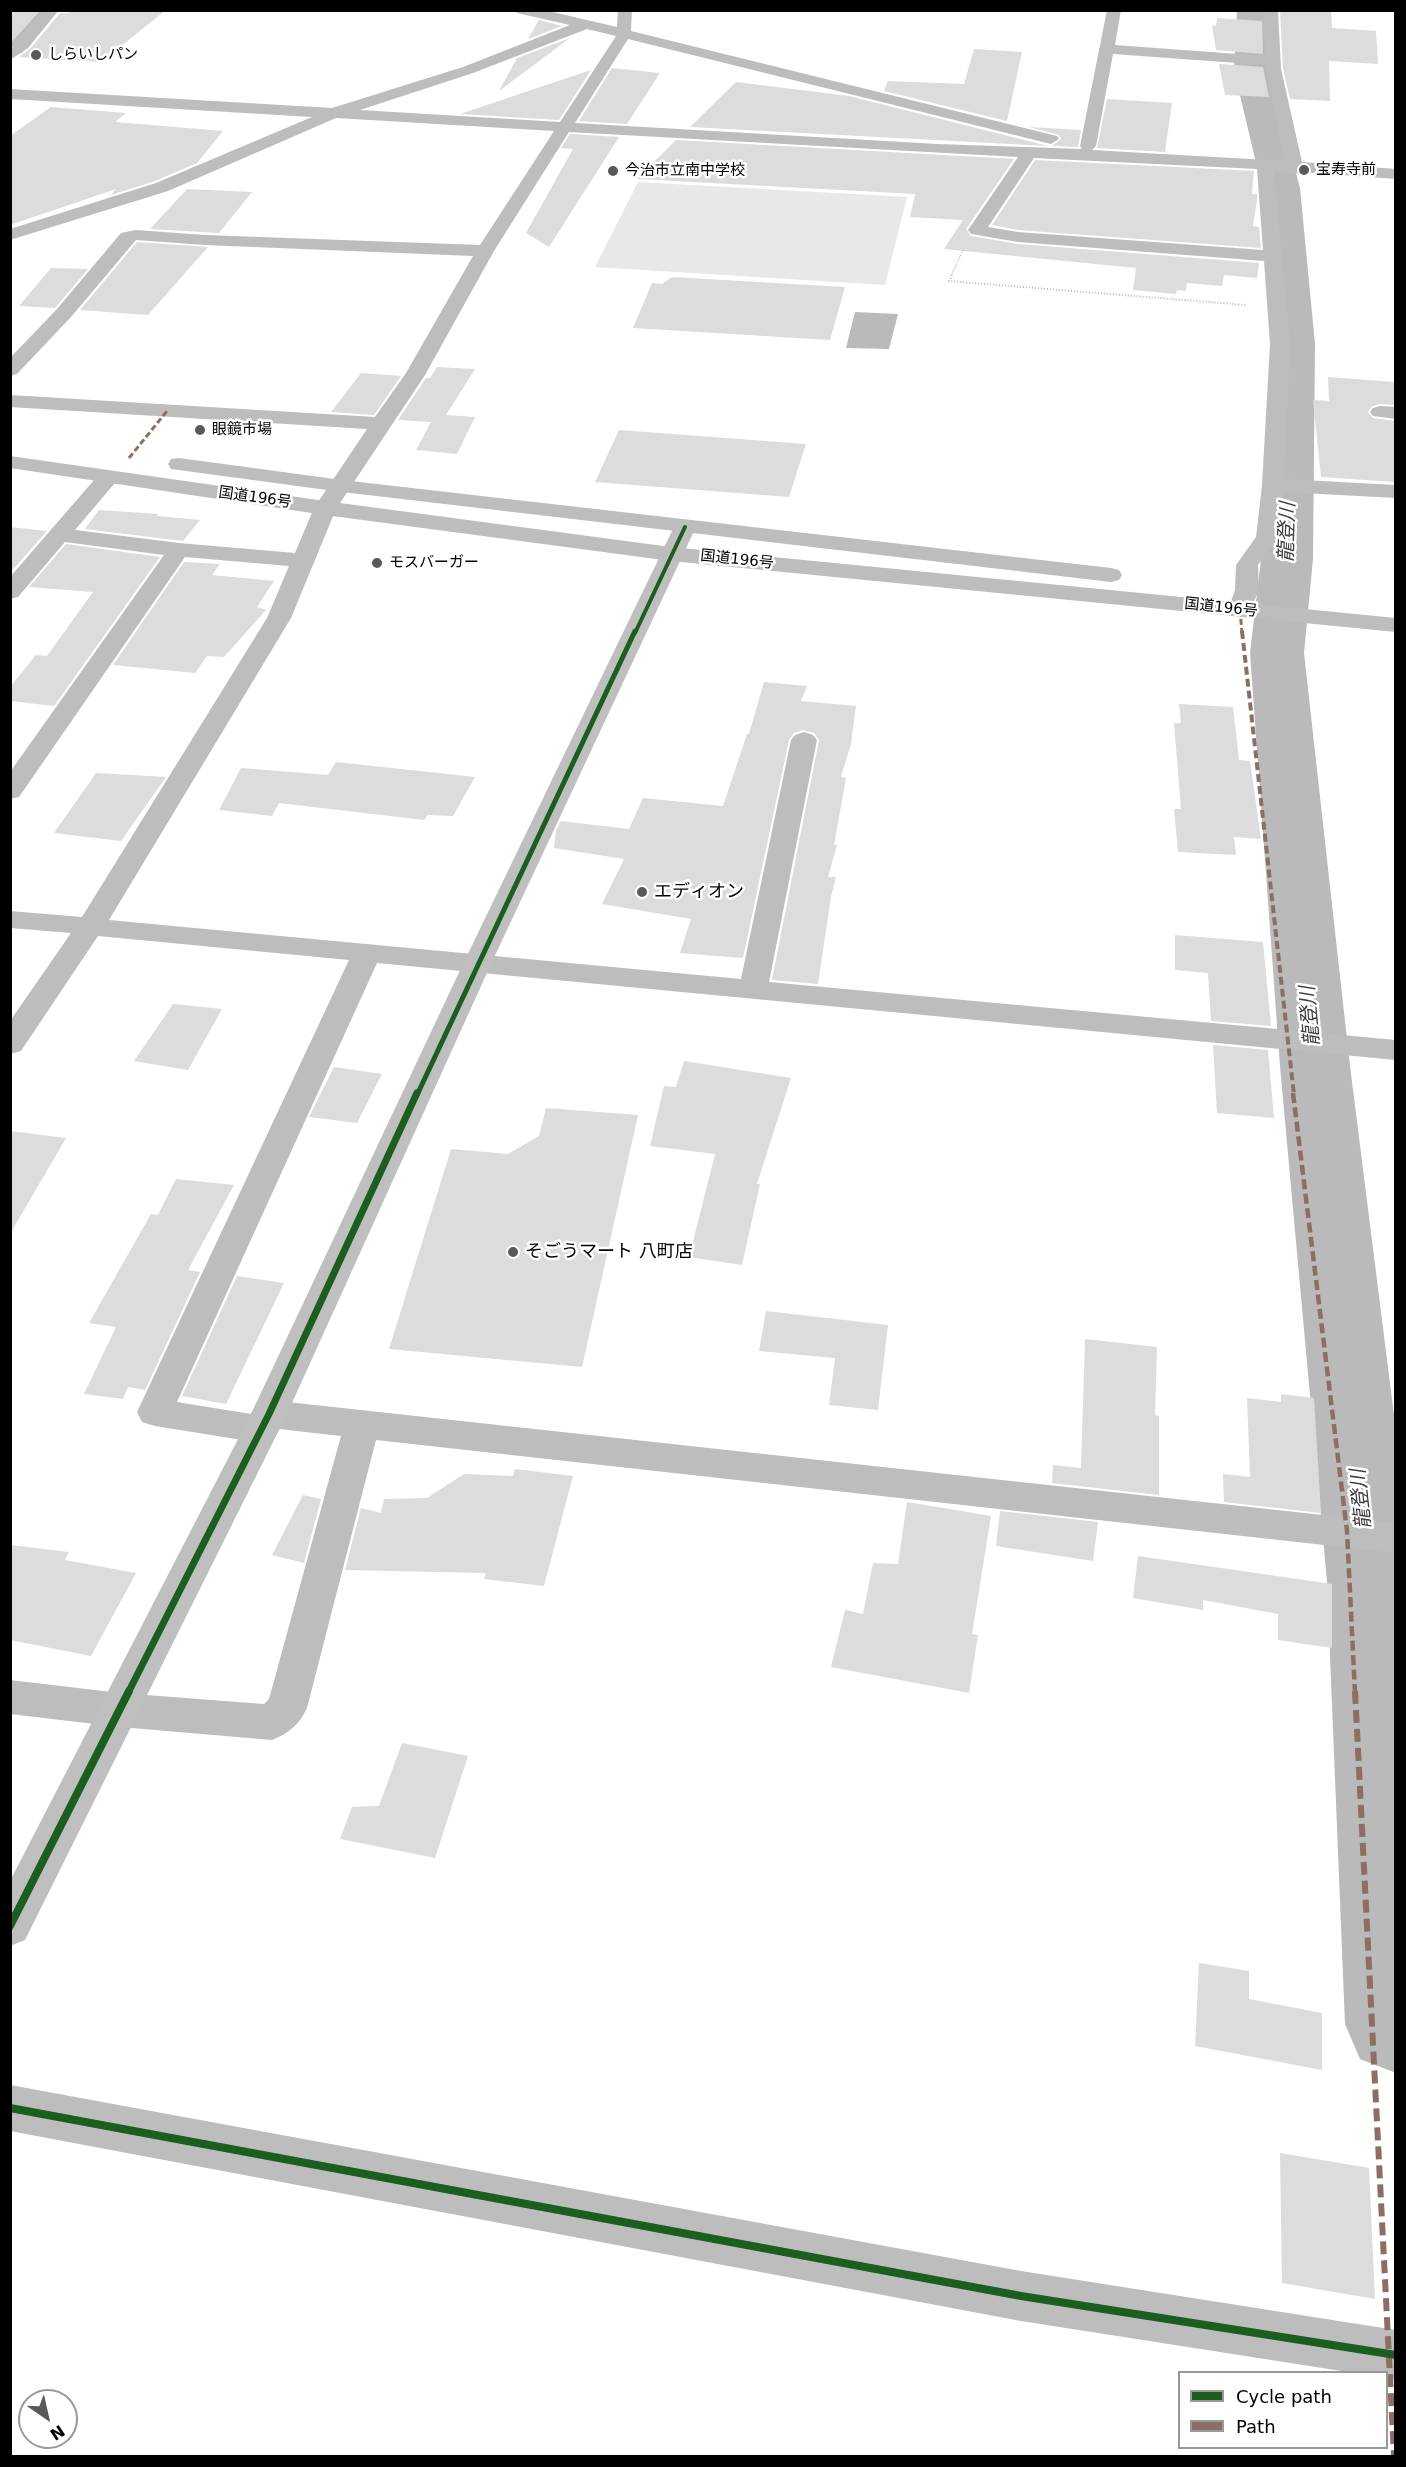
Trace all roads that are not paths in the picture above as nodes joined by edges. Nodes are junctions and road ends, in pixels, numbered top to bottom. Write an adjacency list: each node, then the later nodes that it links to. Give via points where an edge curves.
1 (52, 10): 9 (main road)
2 (522, 10): 6 (main road)
3 (625, 10): 7 (main road)
4 (1114, 10): 8 (main road)
5 (1271, 10): 10 (main road)
6 (586, 24): 7 (main road); 14 (main road, via 468,70)
7 (624, 34): 15 (main road); 16 (main road)
8 (1106, 49): 10 (main road); 16 (main road)
9 (10, 56)
10 (1272, 60): 20 (main road)
11 (10, 94): 12 (main road)
12 (101, 99): 13 (main road); 14 (main road)
13 (84, 112)
14 (334, 113): 15 (main road); 22 (main road)
15 (563, 128): 17 (main road); 25 (main road)
16 (1088, 146): 18 (main road)
17 (1030, 153): 18 (main road); 26 (main road, via 977,230 1018,237)
18 (1151, 157): 19 (main road)
19 (1264, 167): 20 (main road); 26 (main road)
20 (1295, 168): 21 (main road)
21 (1395, 174)
22 (162, 188): 23 (main road); 24 (main road, via 170,194)
23 (10, 235)
24 (127, 237): 25 (main road); 27 (main road)
25 (485, 251): 29 (main road, via 415,375)
26 (1272, 256): 33 (main road, via 1280,344)
27 (10, 370)
28 (10, 401): 29 (main road)
29 (381, 424): 34 (main road)
30 (10, 442): 34 (main road, 国道196号)
31 (10, 462): 32 (main road, 国道196号)
32 (109, 477): 36 (main road, 国道196号); 37 (main road)
33 (1273, 485): 35 (main road); 44 (main road, via 1267,537 1247,565)
34 (342, 486): 36 (main road); 38 (main road, 国道196号)
35 (1395, 492)
36 (325, 508): 38 (main road, 国道196号); 40 (main road)
37 (62, 535): 39 (main road); 43 (main road)
38 (678, 540): 41 (main road, 国道196号); 44 (main road, 国道196号); 53 (street)
39 (179, 550): 40 (main road); 49 (main road)
40 (302, 560): 51 (main road, via 279,618)
41 (1130, 577)
42 (1188, 584): 44 (main road, 国道196号)
43 (10, 592)
44 (1249, 601): 46 (main road, 国道196号)
45 (1395, 603): 46 (main road, 国道196号)
46 (1312, 606): 47 (main road, 国道196号)
47 (1395, 625)
48 (804, 740): 54 (main road)
49 (10, 791)
50 (10, 919): 51 (main road)
51 (90, 927): 52 (main road); 55 (main road)
52 (367, 953): 53 (main road); 57 (main road, via 155,1412)
53 (477, 964): 54 (main road); 57 (street)
54 (753, 989): 56 (main road)
55 (10, 1044)
56 (1395, 1050)
57 (265, 1421): 58 (main road); 61 (street)
58 (362, 1424): 59 (main road); 61 (main road, via 287,1708 272,1722)
59 (1395, 1538)
60 (10, 1697): 61 (main road)
61 (120, 1710): 62 (street)
62 (10, 1926)
63 (10, 2108): 64 (main road, via 1021,2296)
64 (1395, 2355)

